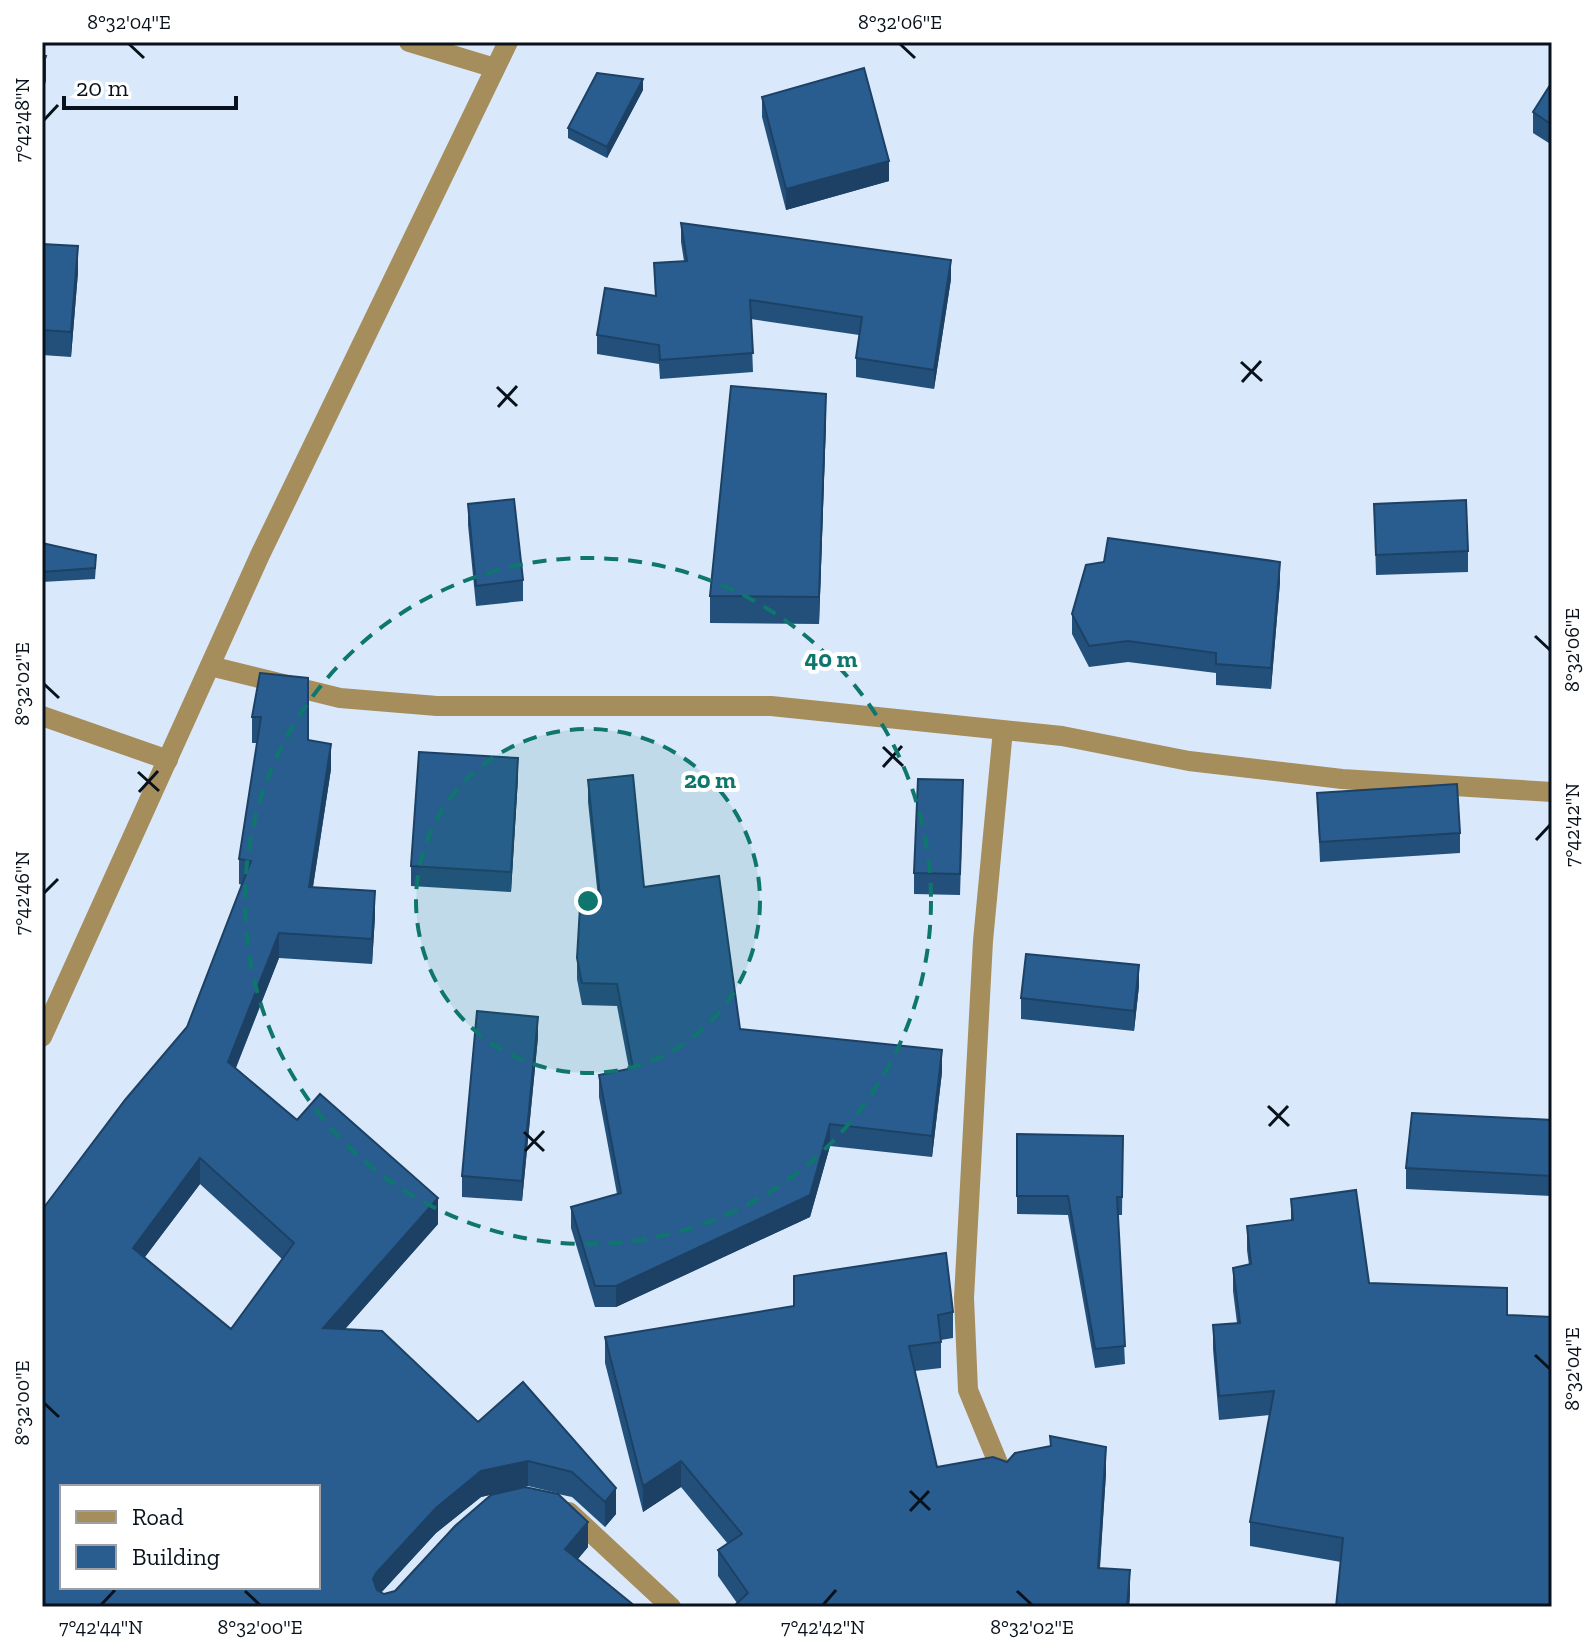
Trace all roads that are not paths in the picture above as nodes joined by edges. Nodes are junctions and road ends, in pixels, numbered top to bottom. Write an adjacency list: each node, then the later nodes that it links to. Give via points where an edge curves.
1 (409, 42): 3 (street)
2 (508, 42): 3 (street)
3 (495, 68): 4 (street)
4 (210, 666): 6 (street, via 340,698 437,706 771,706); 7 (street)
5 (42, 716): 7 (street)
6 (1003, 730): 8 (street, via 1189,761 1342,779); 10 (street, via 983,941 964,1298 968,1390)
7 (168, 760): 9 (street)
8 (1552, 792)
9 (42, 1037)
10 (1003, 1475)
11 (551, 1504): 12 (street, via 564,1507)
12 (671, 1607)

